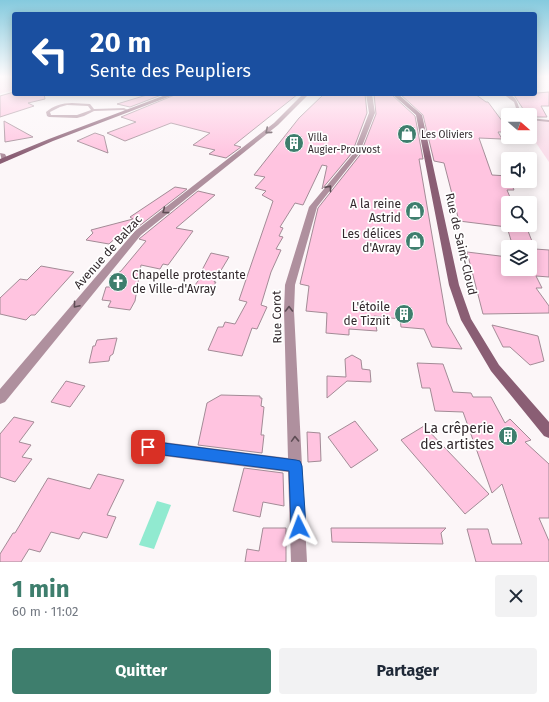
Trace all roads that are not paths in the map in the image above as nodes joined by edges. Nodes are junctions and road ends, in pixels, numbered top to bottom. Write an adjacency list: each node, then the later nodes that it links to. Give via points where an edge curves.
1 (149, 103): 6 (main road)
2 (297, 103): 10 (street, Avenue de Balzac, one-way to 10, via 253,143 138,234)
3 (370, 103): 13 (street, Rue Corot, one-way to 3, via 290,284 313,207 356,154 372,113)
4 (406, 103): 11 (main road, Rue de Saint-Cloud, via 419,115 423,129 454,285 466,320 495,368)
5 (93, 110): 5 (lane, via 89,105 73,104 60,105 48,112 49,116 74,118 85,116); 6 (lane)
6 (128, 111): 9 (main road)
7 (537, 120): 8 (lane)
8 (549, 121)
9 (1, 159)
10 (0, 398)
11 (549, 432)
12 (148, 447): 13 (street)
13 (296, 466): 14 (street, Rue Corot)
14 (299, 562)

